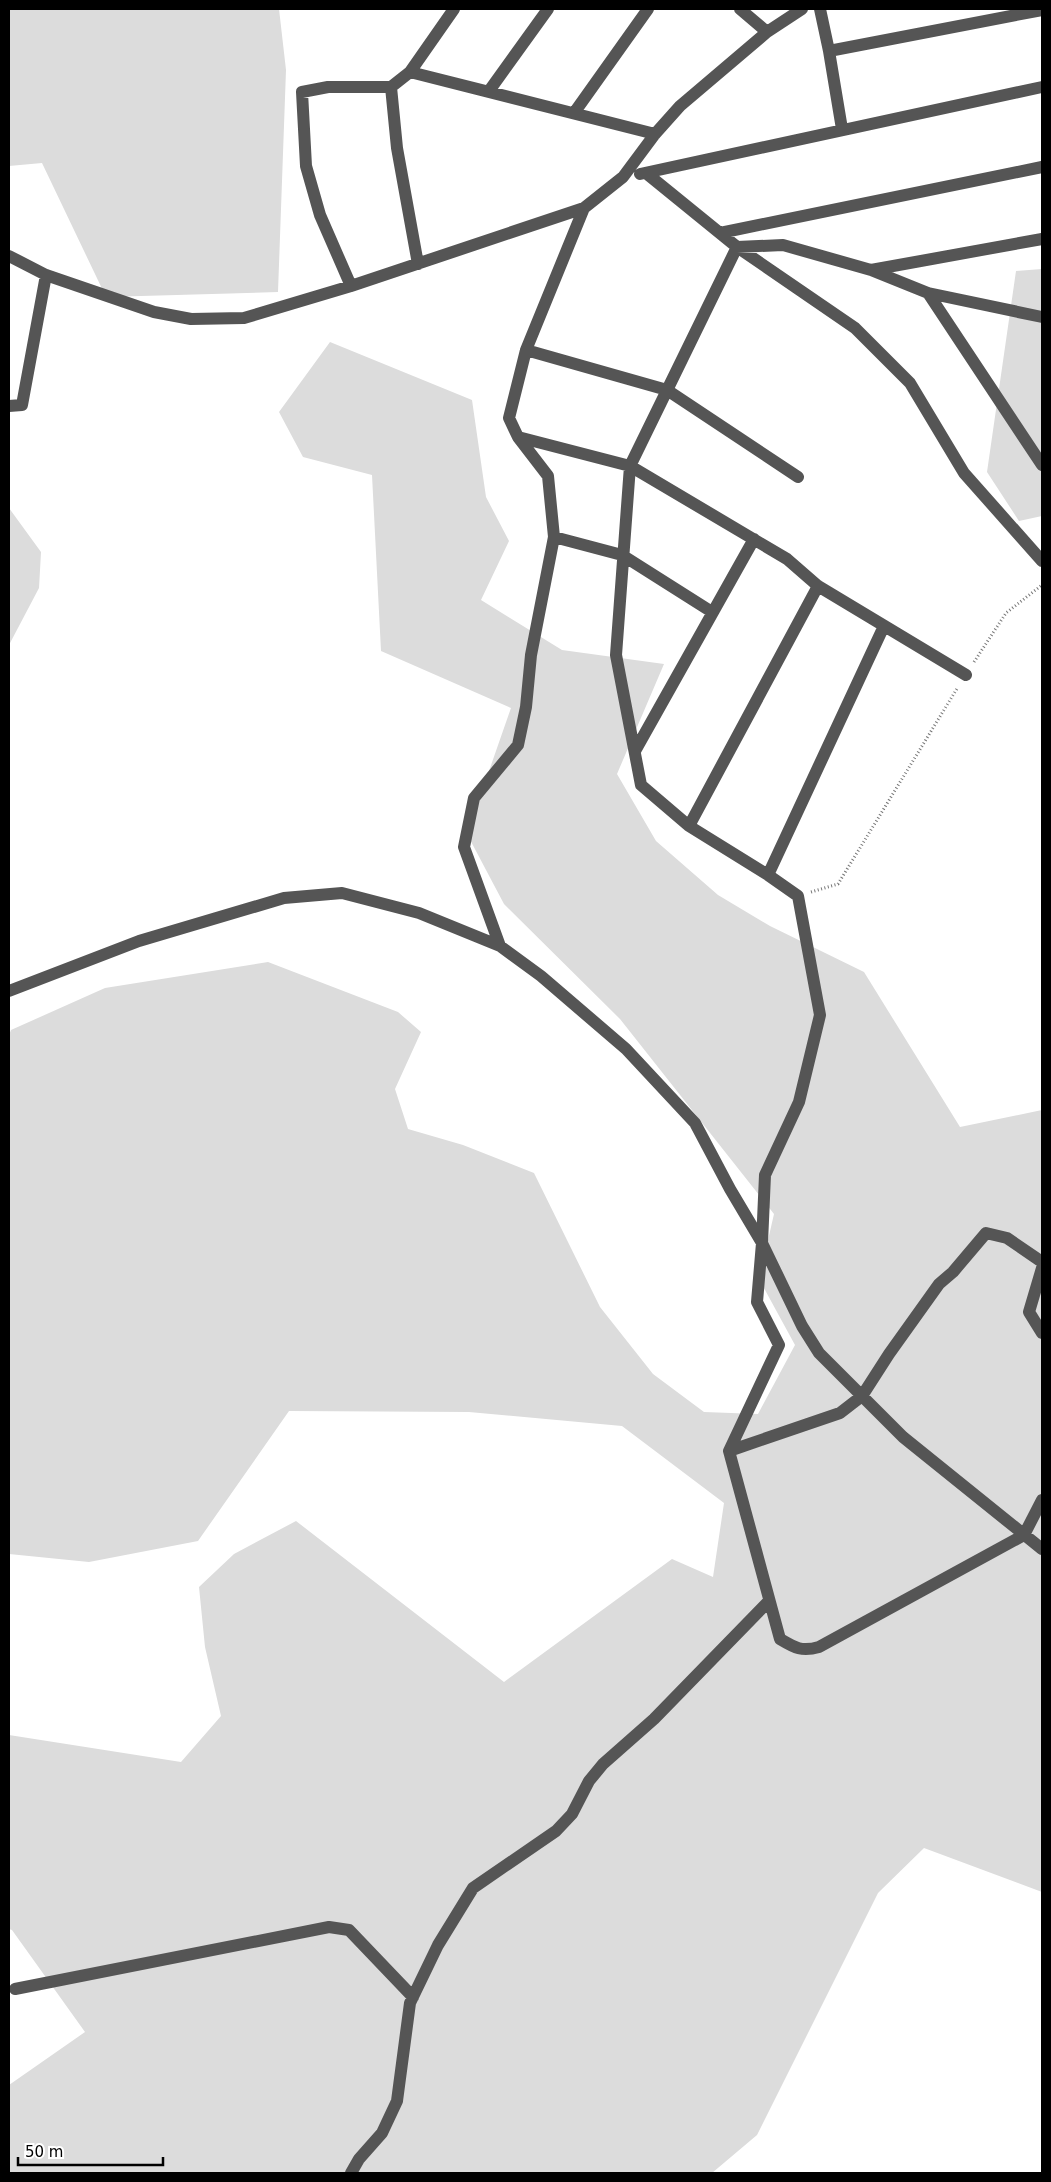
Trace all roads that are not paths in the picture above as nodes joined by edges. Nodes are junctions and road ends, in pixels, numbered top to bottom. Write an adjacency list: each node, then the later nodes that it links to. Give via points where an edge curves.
1 (454, 9): 10 (street)
2 (548, 9): 13 (street)
3 (648, 9): 14 (street)
4 (740, 9): 8 (street)
5 (802, 9): 8 (street)
6 (820, 9): 9 (street)
7 (1042, 10): 9 (street)
8 (766, 32): 16 (street, via 680,106)
9 (829, 51): 15 (street)
10 (410, 72): 11 (street); 13 (street)
11 (391, 87): 25 (street, via 397,148); 28 (street, via 328,87 302,92 306,166 320,215)
12 (1042, 87): 15 (street)
13 (489, 91): 14 (street)
14 (574, 113): 16 (street)
15 (842, 129): 18 (street)
16 (655, 134): 19 (street)
17 (1042, 168): 21 (street)
18 (646, 173): 19 (street); 21 (street)
19 (623, 177): 20 (street)
20 (584, 208): 25 (street); 31 (street)
21 (720, 233): 23 (street)
22 (1042, 239): 26 (street)
23 (738, 247): 26 (street, via 783,245); 32 (street); 41 (street, via 855,328 910,383 964,473)
24 (9, 256): 27 (street)
25 (418, 264): 28 (street)
26 (871, 270): 29 (street)
27 (46, 275): 28 (street, via 154,312 191,319 244,318); 33 (street, via 22,405)
28 (351, 286)
29 (928, 293): 30 (street); 35 (street)
30 (1042, 317)
31 (526, 350): 32 (street); 34 (street, via 509,418)
32 (667, 390): 36 (street); 37 (street)
33 (9, 406)
34 (518, 436): 36 (street); 38 (street, via 548,476)
35 (1042, 465)
36 (630, 466): 39 (street); 40 (street)
37 (798, 477)
38 (554, 537): 40 (street); 49 (street, via 518,744 474,798 464,847)
39 (754, 539): 42 (street, via 788,559); 43 (street)
40 (622, 555): 43 (street); 46 (street, via 616,655)
41 (1042, 561)
42 (818, 586): 44 (street); 47 (street)
43 (712, 612): 46 (street)
44 (884, 626): 45 (street); 48 (street)
45 (966, 675)
46 (635, 751): 47 (street, via 641,785)
47 (689, 826): 48 (street)
48 (768, 875): 51 (street, via 798,896 820,1015 799,1102 765,1175)
49 (500, 946): 50 (street, via 419,913 342,893 284,898 139,941); 51 (street, via 541,976 626,1049 695,1122)
50 (9, 991)
51 (762, 1243): 55 (street, via 802,1326 819,1353); 56 (street, via 757,1302 779,1345)
52 (1042, 1262): 55 (street, via 1007,1238 986,1233 939,1284)
53 (1042, 1268): 54 (street, via 1029,1312)
54 (1042, 1333)
55 (862, 1396): 56 (street, via 840,1413); 58 (street, via 903,1437)
56 (729, 1451): 60 (street)
57 (1042, 1500): 58 (street)
58 (1024, 1535): 59 (street); 60 (street, via 807,1651 780,1639)
59 (1042, 1549)
60 (768, 1602): 62 (street, via 654,1719 603,1764 572,1814 556,1831 473,1888 438,1945)
61 (16, 1989): 62 (street, via 329,1927 349,1930)
62 (413, 1997): 63 (street, via 397,2101 382,2133)
63 (351, 2173)

